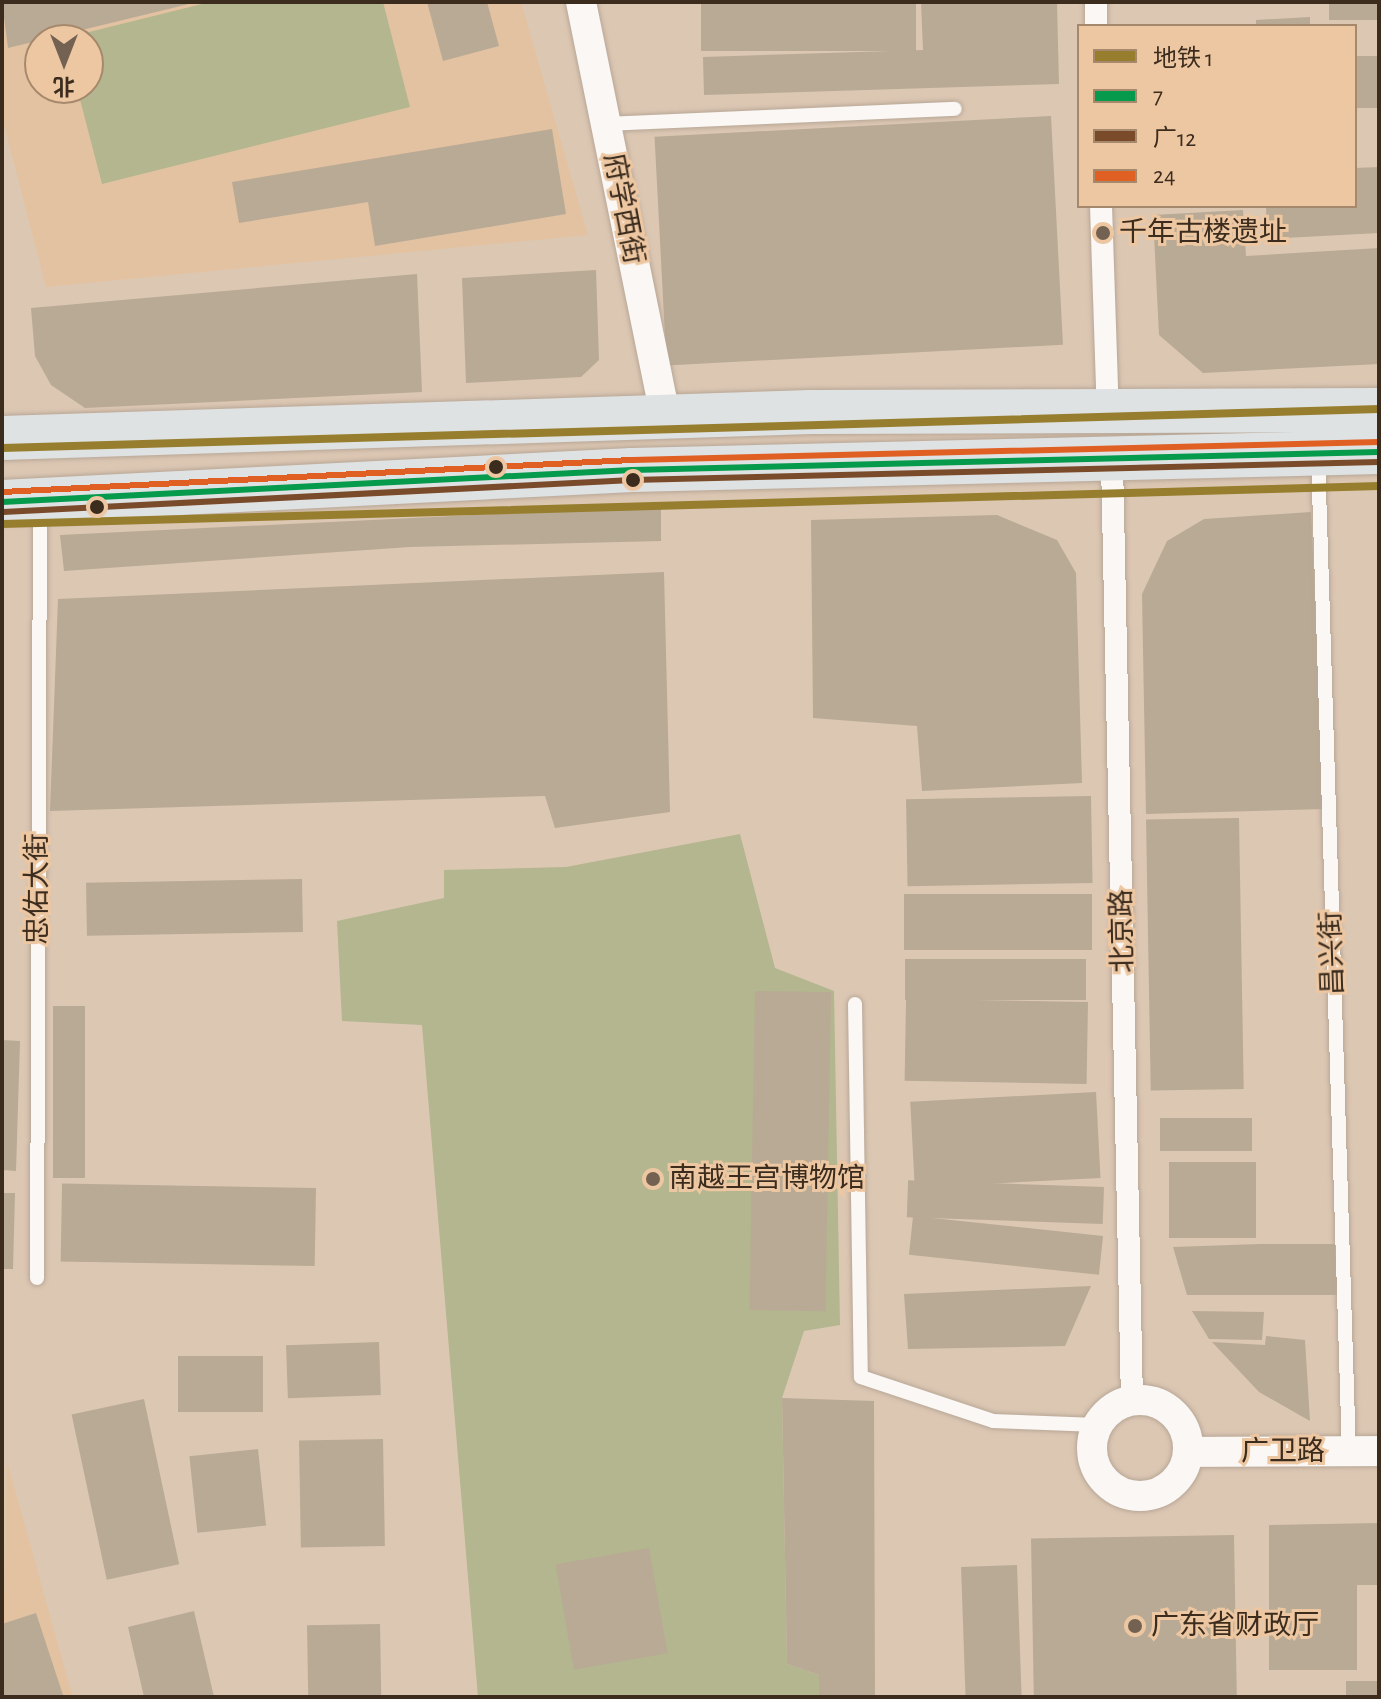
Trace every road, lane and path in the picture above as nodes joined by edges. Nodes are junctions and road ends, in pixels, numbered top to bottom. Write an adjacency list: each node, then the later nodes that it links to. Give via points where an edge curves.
1 (581, 2): 5 (street, 府学西街)
2 (1096, 2): 3 (street)
3 (1096, 24)
4 (955, 109): 5 (lane)
5 (606, 124): 9 (street, 府学西街)
6 (1101, 208): 8 (street)
7 (1379, 410): 8 (main road)
8 (1108, 414): 9 (main road)
9 (665, 416): 10 (main road, via 255,436)
10 (2, 438)
11 (1379, 452): 12 (main road)
12 (1318, 454): 13 (main road); 21 (lane, 昌兴街)
13 (1112, 462): 14 (main road, via 632,470); 17 (street, 北京路)
14 (21, 501): 16 (lane, 忠佑大街)
15 (855, 1004): 18 (lane, via 861,1377 993,1421)
16 (37, 1278)
17 (1132, 1401): 18 (street); 20 (street, via 1173,1413)
18 (1097, 1425): 20 (street, via 1094,1467 1125,1495 1167,1488)
19 (1379, 1451): 21 (street, 广卫路)
20 (1188, 1452): 21 (street, 广卫路)
21 (1349, 1452)

